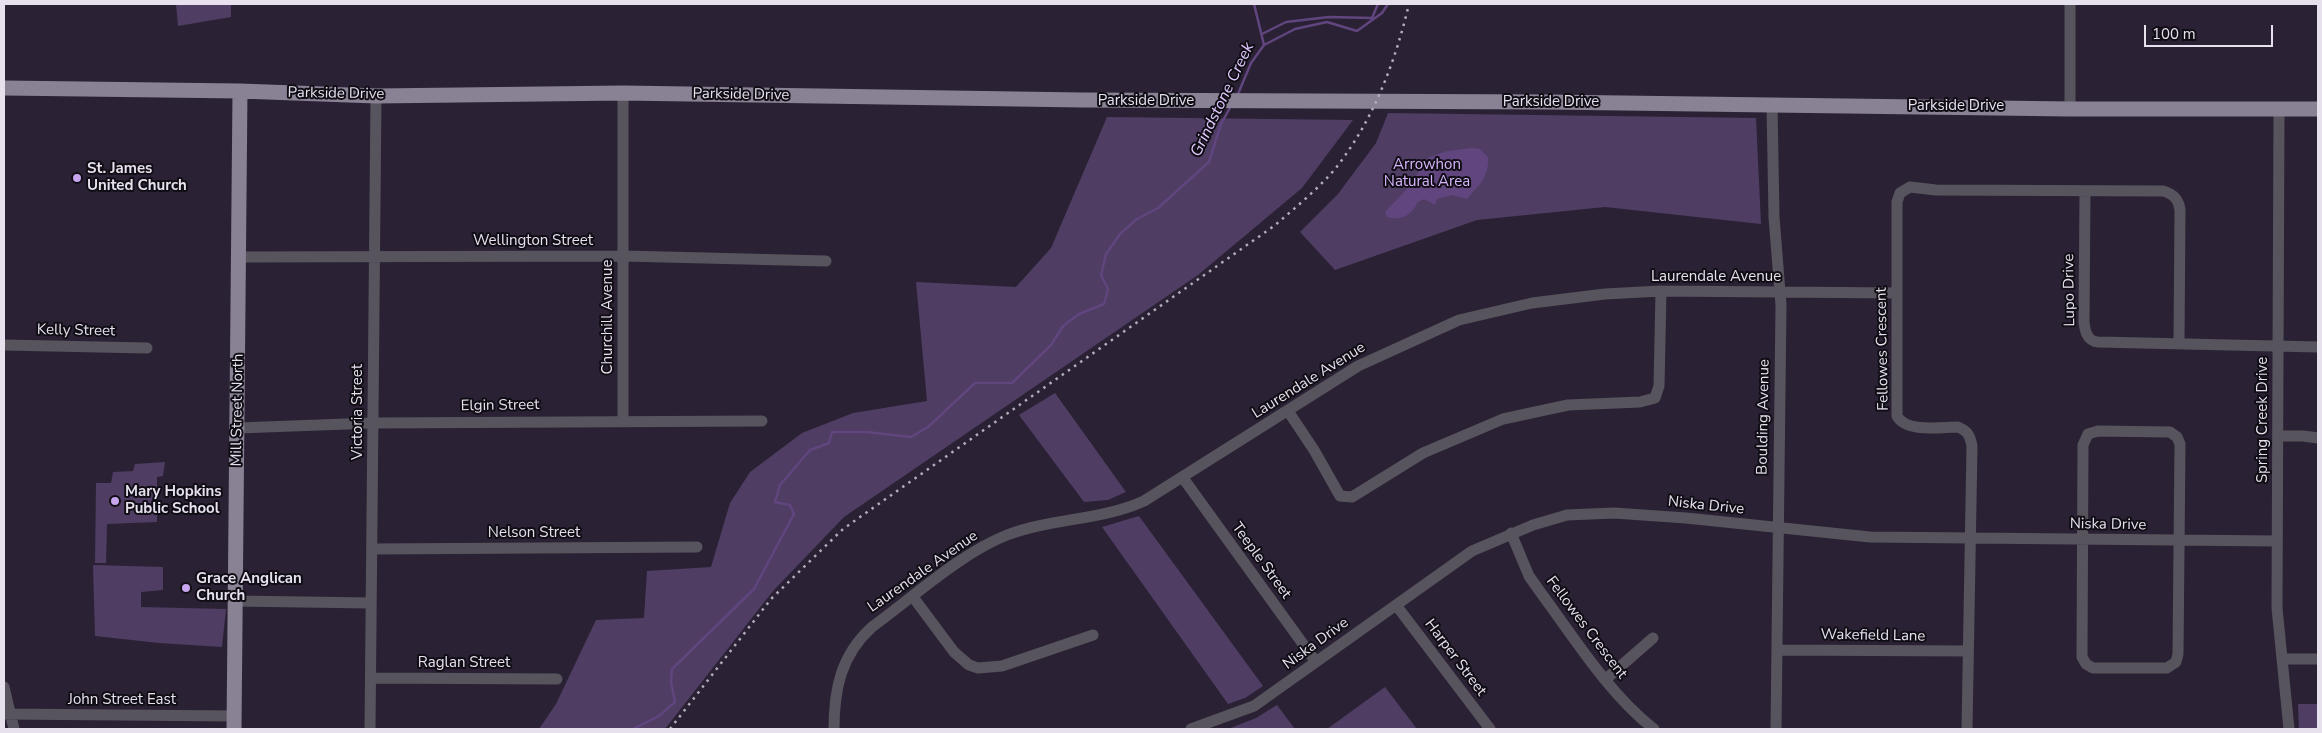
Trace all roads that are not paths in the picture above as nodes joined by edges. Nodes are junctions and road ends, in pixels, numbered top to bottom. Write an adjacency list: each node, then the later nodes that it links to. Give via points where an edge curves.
1 (2070, 4): 7 (street)
2 (4, 88): 3 (main road, Parkside Drive)
3 (240, 91): 5 (main road, Parkside Drive); 13 (main road, Mill Street North)
4 (623, 93): 5 (main road, Parkside Drive); 6 (main road, Parkside Drive); 12 (street, Churchill Avenue)
5 (376, 96): 11 (street, Victoria Street)
6 (1772, 105): 7 (main road, Parkside Drive); 16 (street, Boulding Avenue, via 1774,217)
7 (2070, 108): 8 (main road, Parkside Drive)
8 (2279, 109): 9 (main road, Parkside Drive); 20 (street, Spring Creek Drive)
9 (2318, 109)
10 (2085, 192): 17 (street, Fellowes Crescent, via 1910,187 1904,190 1898,202); 18 (street, via 2163,191 2177,198 2180,210); 18 (street, Lupo Drive, via 2086,334 2090,340 2098,342)
11 (374, 256): 12 (street, Wellington Street); 13 (street, Wellington Street); 26 (street, Victoria Street)
12 (624, 256): 14 (street, Wellington Street); 24 (street, Churchill Avenue)
13 (239, 257): 27 (main road, Mill Street North)
14 (826, 262)
15 (1661, 291): 16 (street, Laurendale Avenue); 23 (street, Laurendale Avenue, via 1532,303 1459,320 1358,366); 23 (street, via 1655,398 1640,402 1568,405 1503,420 1423,454 1352,497 1340,496)
16 (1780, 292): 17 (street, Laurendale Avenue); 31 (street, Boulding Avenue)
17 (1897, 293): 33 (street, Fellowes Crescent, via 1897,416 1905,425 1958,427 1968,434 1972,446)
18 (2179, 342): 20 (street, Lupo Drive)
19 (4, 345): 22 (street, Kelly Street)
20 (2278, 346): 21 (street, Lupo Drive); 28 (street, Spring Creek Drive)
21 (2318, 347)
22 (147, 348)
23 (1288, 411): 30 (street, Laurendale Avenue)
24 (623, 420): 25 (street, Elgin Street); 26 (street, Elgin Street)
25 (762, 421)
26 (373, 423): 27 (street, Elgin Street); 38 (street, Victoria Street)
27 (238, 428): 40 (main road, Mill Street North)
28 (2278, 436): 29 (street); 36 (street, Spring Creek Drive)
29 (2318, 438)
30 (1183, 478): 39 (street, Laurendale Avenue, via 1122,510 1006,535 976,551); 49 (street, Teeple Street)
31 (1778, 528): 32 (street, Niska Drive, via 1614,513 1568,515); 33 (street, Niska Drive, via 1870,537); 45 (street, Boulding Avenue)
32 (1511, 533): 42 (street, Niska Drive, via 1472,551); 52 (street, Fellowes Crescent, via 1535,585)
33 (1969, 539): 34 (street, Niska Drive); 46 (street, Fellowes Crescent)
34 (2082, 540): 35 (street, Niska Drive); 35 (street, via 2083,445 2088,434 2098,431 2170,432 2177,437 2180,444); 35 (street, via 2082,656 2089,666 2107,668 2166,668 2177,660)
35 (2179, 541): 36 (street, Niska Drive)
36 (2277, 541): 48 (street, Spring Creek Drive, via 2277,618)
37 (697, 547): 38 (street, Nelson Street)
38 (372, 549): 41 (street, Victoria Street)
39 (913, 597): 43 (street, via 954,652 978,668 1002,666); 58 (street, Laurendale Avenue, via 872,627 848,657 834,702)
40 (235, 601): 41 (street); 55 (main road, Mill Street North)
41 (370, 603): 50 (street, Victoria Street)
42 (1396, 605): 49 (street, Niska Drive); 60 (street, Harper Street)
43 (1093, 635)
44 (1652, 638): 52 (street)
45 (1777, 650): 46 (street, Wakefield Lane); 62 (street, Boulding Avenue)
46 (1968, 651): 63 (street, Fellowes Crescent)
47 (2318, 658): 48 (street)
48 (2282, 659): 64 (street, Spring Creek Drive)
49 (1316, 662): 59 (street, Niska Drive, via 1254,706)
50 (371, 678): 51 (street, Raglan Street); 57 (street, Victoria Street)
51 (556, 679)
52 (1606, 679): 61 (street, Fellowes Crescent, via 1634,712)
53 (4, 687): 54 (street)
54 (7, 714): 55 (street, John Street East); 56 (street)
55 (234, 722)
56 (14, 729)
57 (370, 729)
58 (834, 729)
59 (1191, 729)
60 (1490, 729)
61 (1654, 729)
62 (1776, 729)
63 (1967, 729)
64 (2289, 729)

